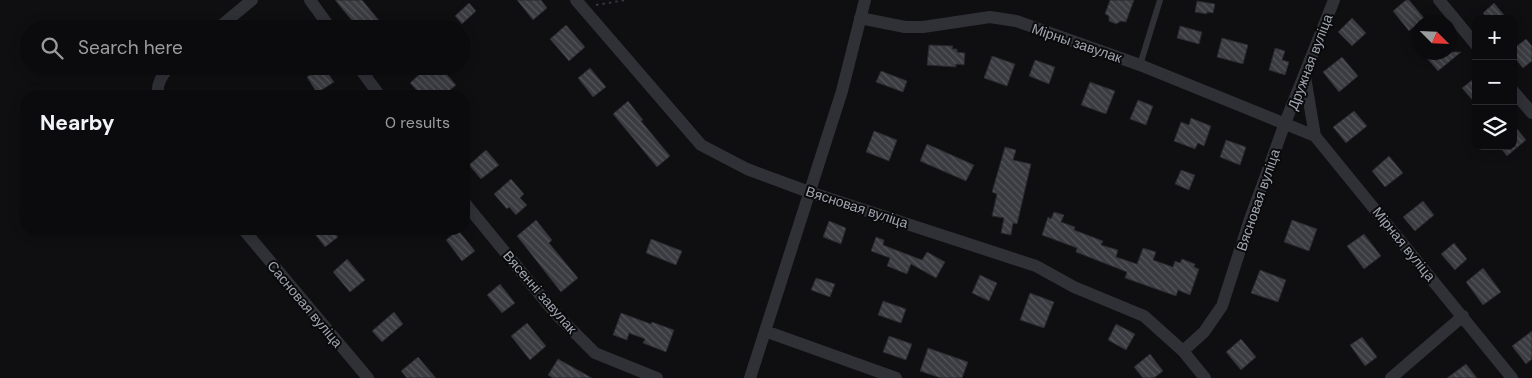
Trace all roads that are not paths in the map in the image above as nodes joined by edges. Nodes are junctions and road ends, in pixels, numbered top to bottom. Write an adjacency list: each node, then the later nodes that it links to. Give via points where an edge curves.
1 (252, 0): 9 (street)
2 (310, 0): 10 (street)
3 (865, 0): 8 (street)
4 (1160, 0): 12 (lane)
5 (1334, 0): 15 (street, Дружная вуліца)
6 (1439, 0): 11 (street)
7 (578, 3): 22 (street, Вясновая вуліца, via 702,145 747,169)
8 (860, 18): 12 (street, Мірны завулак, via 905,27 990,18 1016,22); 22 (street, via 842,91)
9 (228, 20)
10 (324, 20)
11 (1472, 40)
12 (1140, 65): 20 (street, Мірны завулак)
13 (163, 75): 16 (street)
14 (365, 75): 17 (street)
15 (1305, 77): 20 (street, Дружная вуліца); 21 (street)
16 (157, 90)
17 (376, 90)
18 (1517, 96): 19 (street)
19 (1532, 114)
20 (1285, 124): 21 (street, Мірная вуліца); 27 (street, Вясновая вуліца, via 1222,306 1204,332)
21 (1315, 136): 25 (street, Мірная вуліца)
22 (809, 192): 26 (street); 27 (street, Вясновая вуліца, via 1036,266 1074,287 1144,316)
23 (470, 209): 29 (street, Вясенні завулак, via 555,313 595,353)
24 (248, 235): 28 (street, Сасновая вуліца)
25 (1463, 316): 33 (street); 34 (street, Мірная вуліца)
26 (765, 331): 30 (street); 31 (street)
27 (1183, 351): 32 (street, Вясновая вуліца)
28 (368, 378)
29 (657, 378)
30 (750, 378)
31 (896, 378)
32 (1204, 378)
33 (1392, 378)
34 (1512, 378)

